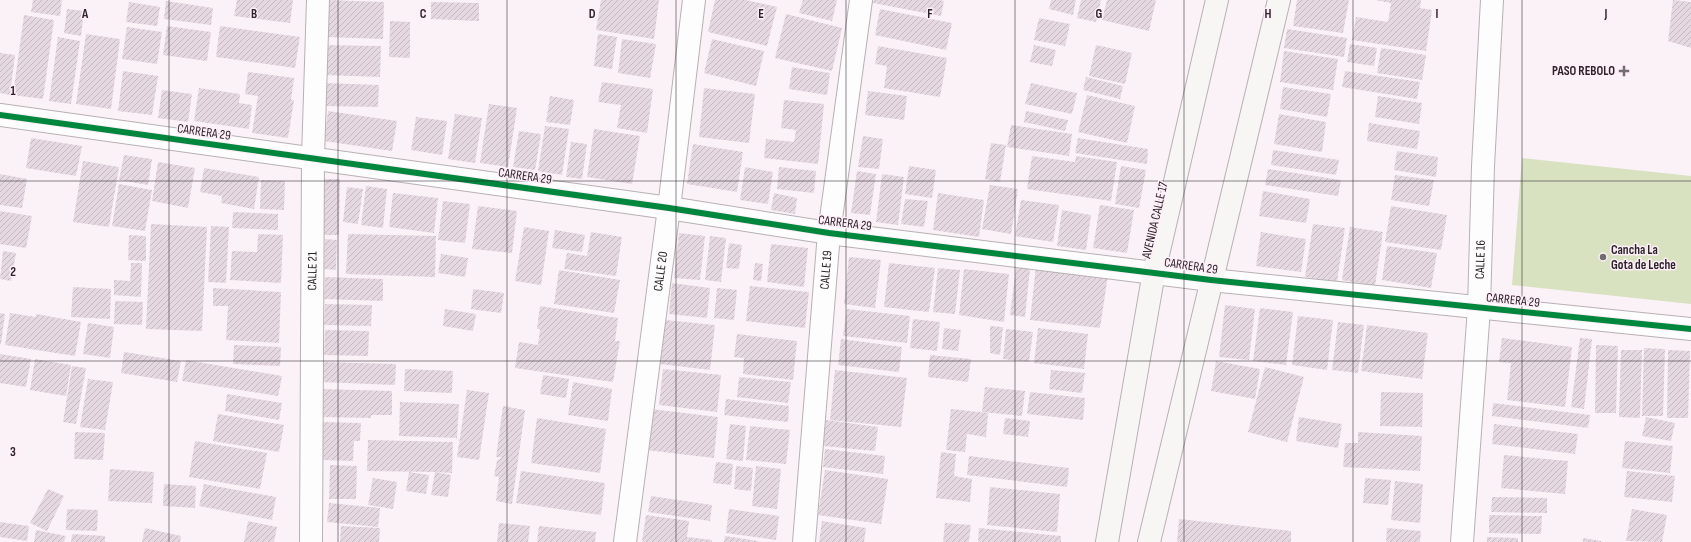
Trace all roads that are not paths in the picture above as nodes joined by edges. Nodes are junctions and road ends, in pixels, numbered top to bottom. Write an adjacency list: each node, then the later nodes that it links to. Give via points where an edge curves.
1 (318, 0): 8 (street, CALLE 21)
2 (694, 0): 9 (street, CALLE 20)
3 (861, 0): 10 (street, CALLE 19)
4 (1217, 0): 11 (main road, AVENIDA CALLE 17)
5 (1279, 0): 12 (main road)
6 (1492, 0): 13 (street, CALLE 16)
7 (0, 115): 8 (street, CARRERA 29)
8 (313, 158): 9 (street, CARRERA 29); 15 (street, CALLE 21)
9 (669, 208): 10 (street, CARRERA 29); 16 (street, CALLE 20)
10 (829, 233): 11 (street, CARRERA 29); 17 (street, CALLE 19)
11 (1154, 272): 12 (street, CARRERA 29); 18 (main road, AVENIDA CALLE 17)
12 (1211, 280): 13 (street, CARRERA 29); 19 (main road)
13 (1479, 308): 14 (street, CARRERA 29); 20 (street, CALLE 16)
14 (1691, 329)
15 (311, 542)
16 (625, 542)
17 (804, 542)
18 (1107, 542)
19 (1149, 542)
20 (1462, 542)

